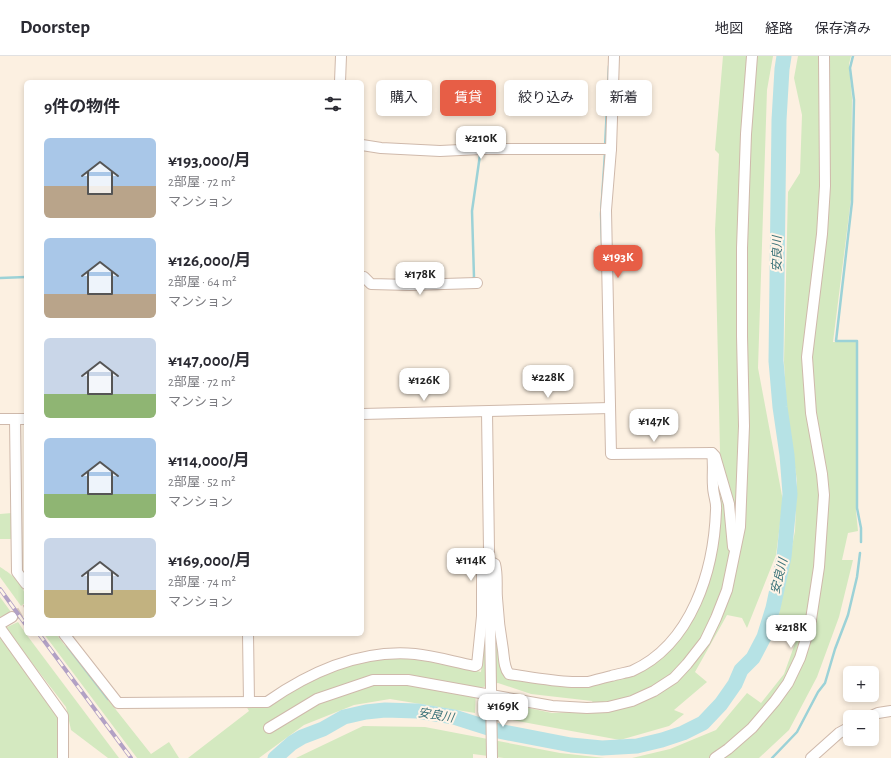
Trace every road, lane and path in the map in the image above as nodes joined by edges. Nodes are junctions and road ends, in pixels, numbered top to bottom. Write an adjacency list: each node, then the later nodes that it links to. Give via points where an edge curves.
1 (341, 56): 5 (street)
2 (614, 56): 7 (street)
3 (752, 56): 18 (street, via 742,248 744,426 740,527)
4 (824, 56): 33 (street, via 825,186 822,234 807,357 811,413 824,495 819,567 810,626 800,658 788,683 752,728)
5 (340, 80)
6 (364, 145): 7 (street, via 440,151)
7 (606, 149): 10 (street)
8 (365, 279): 9 (street, via 371,284)
9 (477, 283)
10 (610, 408): 11 (street); 16 (street, via 611,454)
11 (487, 412): 12 (street); 17 (street)
12 (364, 414)
13 (0, 419): 14 (street)
14 (15, 419): 15 (street); 19 (street, via 17,572)
15 (24, 419)
16 (712, 453): 17 (street, via 716,511 710,558 700,594 680,632 664,649 631,671 586,682 509,674 504,663 499,627 497,571 495,564); 18 (street, via 729,504)
17 (489, 561): 25 (street); 26 (street, via 482,571 477,665 413,654 378,655 337,664 286,688 267,702)
18 (734, 561): 25 (street, via 727,590 705,641 674,678 654,691 632,701 587,708 552,706)
19 (24, 581)
20 (12, 617): 21 (street)
21 (0, 624)
22 (0, 628): 31 (street, via 63,716)
23 (66, 636): 26 (street, via 118,703)
24 (248, 636): 26 (street)
25 (492, 697): 29 (street, via 408,680 373,680 317,699); 32 (street)
26 (249, 702)
27 (891, 711): 28 (street)
28 (879, 712)
29 (269, 728)
30 (843, 731): 34 (street)
31 (63, 758)
32 (492, 758)
33 (715, 758)
34 (811, 758)

